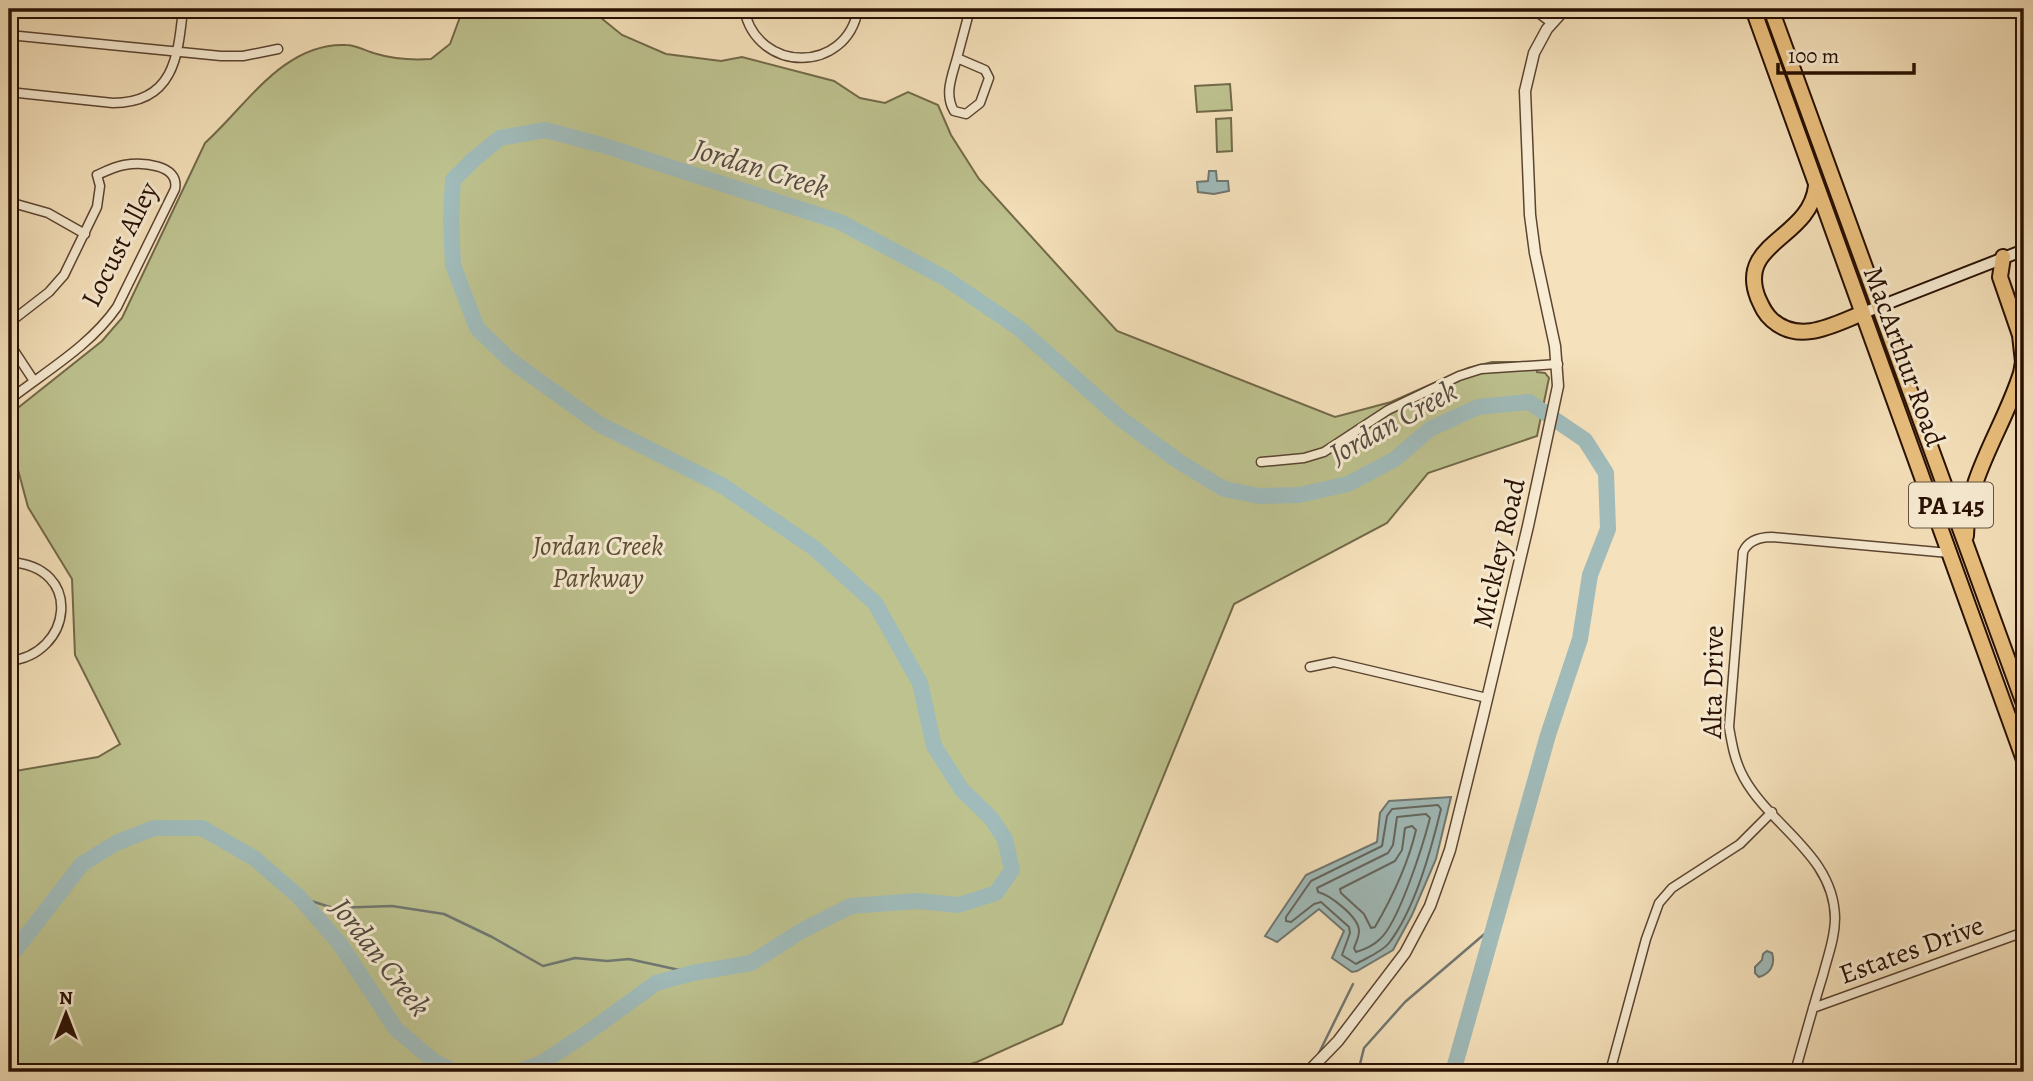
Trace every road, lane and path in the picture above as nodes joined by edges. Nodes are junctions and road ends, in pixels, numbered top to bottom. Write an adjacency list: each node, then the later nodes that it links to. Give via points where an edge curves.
1 (183, 9): 12 (street)
2 (744, 9): 3 (street, via 751,29 766,47 798,58 839,45 853,27)
3 (858, 9)
4 (970, 9): 13 (street)
5 (1535, 9): 9 (street)
6 (1565, 9): 9 (street, Mickley Road)
7 (1753, 9): 15 (highway, MacArthur Road / PA 145)
8 (1771, 9): 20 (highway, MacArthur Road / PA 145)
9 (1552, 23): 24 (street, Mickley Road, via 1534,53 1525,92 1530,215)
10 (9, 35): 12 (street)
11 (278, 49): 12 (street, via 243,56)
12 (178, 51): 14 (street, via 163,83 134,101 113,103)
13 (957, 58): 13 (street, via 949,97 954,111 965,114 980,103 989,78 985,70)
14 (9, 92)
15 (1815, 181): 21 (highway, MacArthur Road / PA 145); 21 (highway, via 1808,211 1758,262 1755,289 1769,317 1795,332 1815,331)
16 (9, 202): 17 (street, via 48,213)
17 (85, 234): 22 (street, via 61,279); 25 (street, Locust Alley, via 97,207 97,175 140,164 172,173 177,184 117,307 94,335)
18 (2024, 250): 19 (main road)
19 (2003, 257): 20 (main road); 28 (highway, via 2000,277 2020,335 2023,362 1970,496)
20 (1880, 306): 21 (main road); 28 (highway, MacArthur Road / PA 145)
21 (1864, 313): 29 (highway, MacArthur Road / PA 145)
22 (9, 323)
23 (9, 343): 25 (street)
24 (1558, 364): 27 (street, via 1481,369 1459,376 1388,410 1324,452); 33 (street, Mickley Road, via 1544,453)
25 (34, 381): 26 (street, Locust Alley)
26 (9, 400)
27 (1261, 462)
28 (1967, 548): 34 (highway, MacArthur Road / PA 145)
29 (1949, 553): 35 (highway, MacArthur Road / PA 145, via 2016,723); 36 (street, Alta Drive, via 1772,537 1746,546 1740,569 1728,727 1741,772)
30 (9, 562): 31 (street, via 28,564 47,575 62,607 57,626 44,645)
31 (9, 661)
32 (1310, 667): 33 (street, via 1334,662)
33 (1487, 698): 40 (street, Mickley Road, via 1450,850 1430,906 1405,953 1338,1041)
34 (2024, 704)
35 (2024, 760)
36 (1772, 812): 38 (street, Alta Drive, via 1823,873 1833,902 1832,944); 39 (street, via 1740,844 1672,888 1659,903)
37 (2024, 932): 38 (street, Estates Drive)
38 (1813, 1009): 41 (street, Alta Drive)
39 (1611, 1068)
40 (1308, 1072)
41 (1795, 1072)

